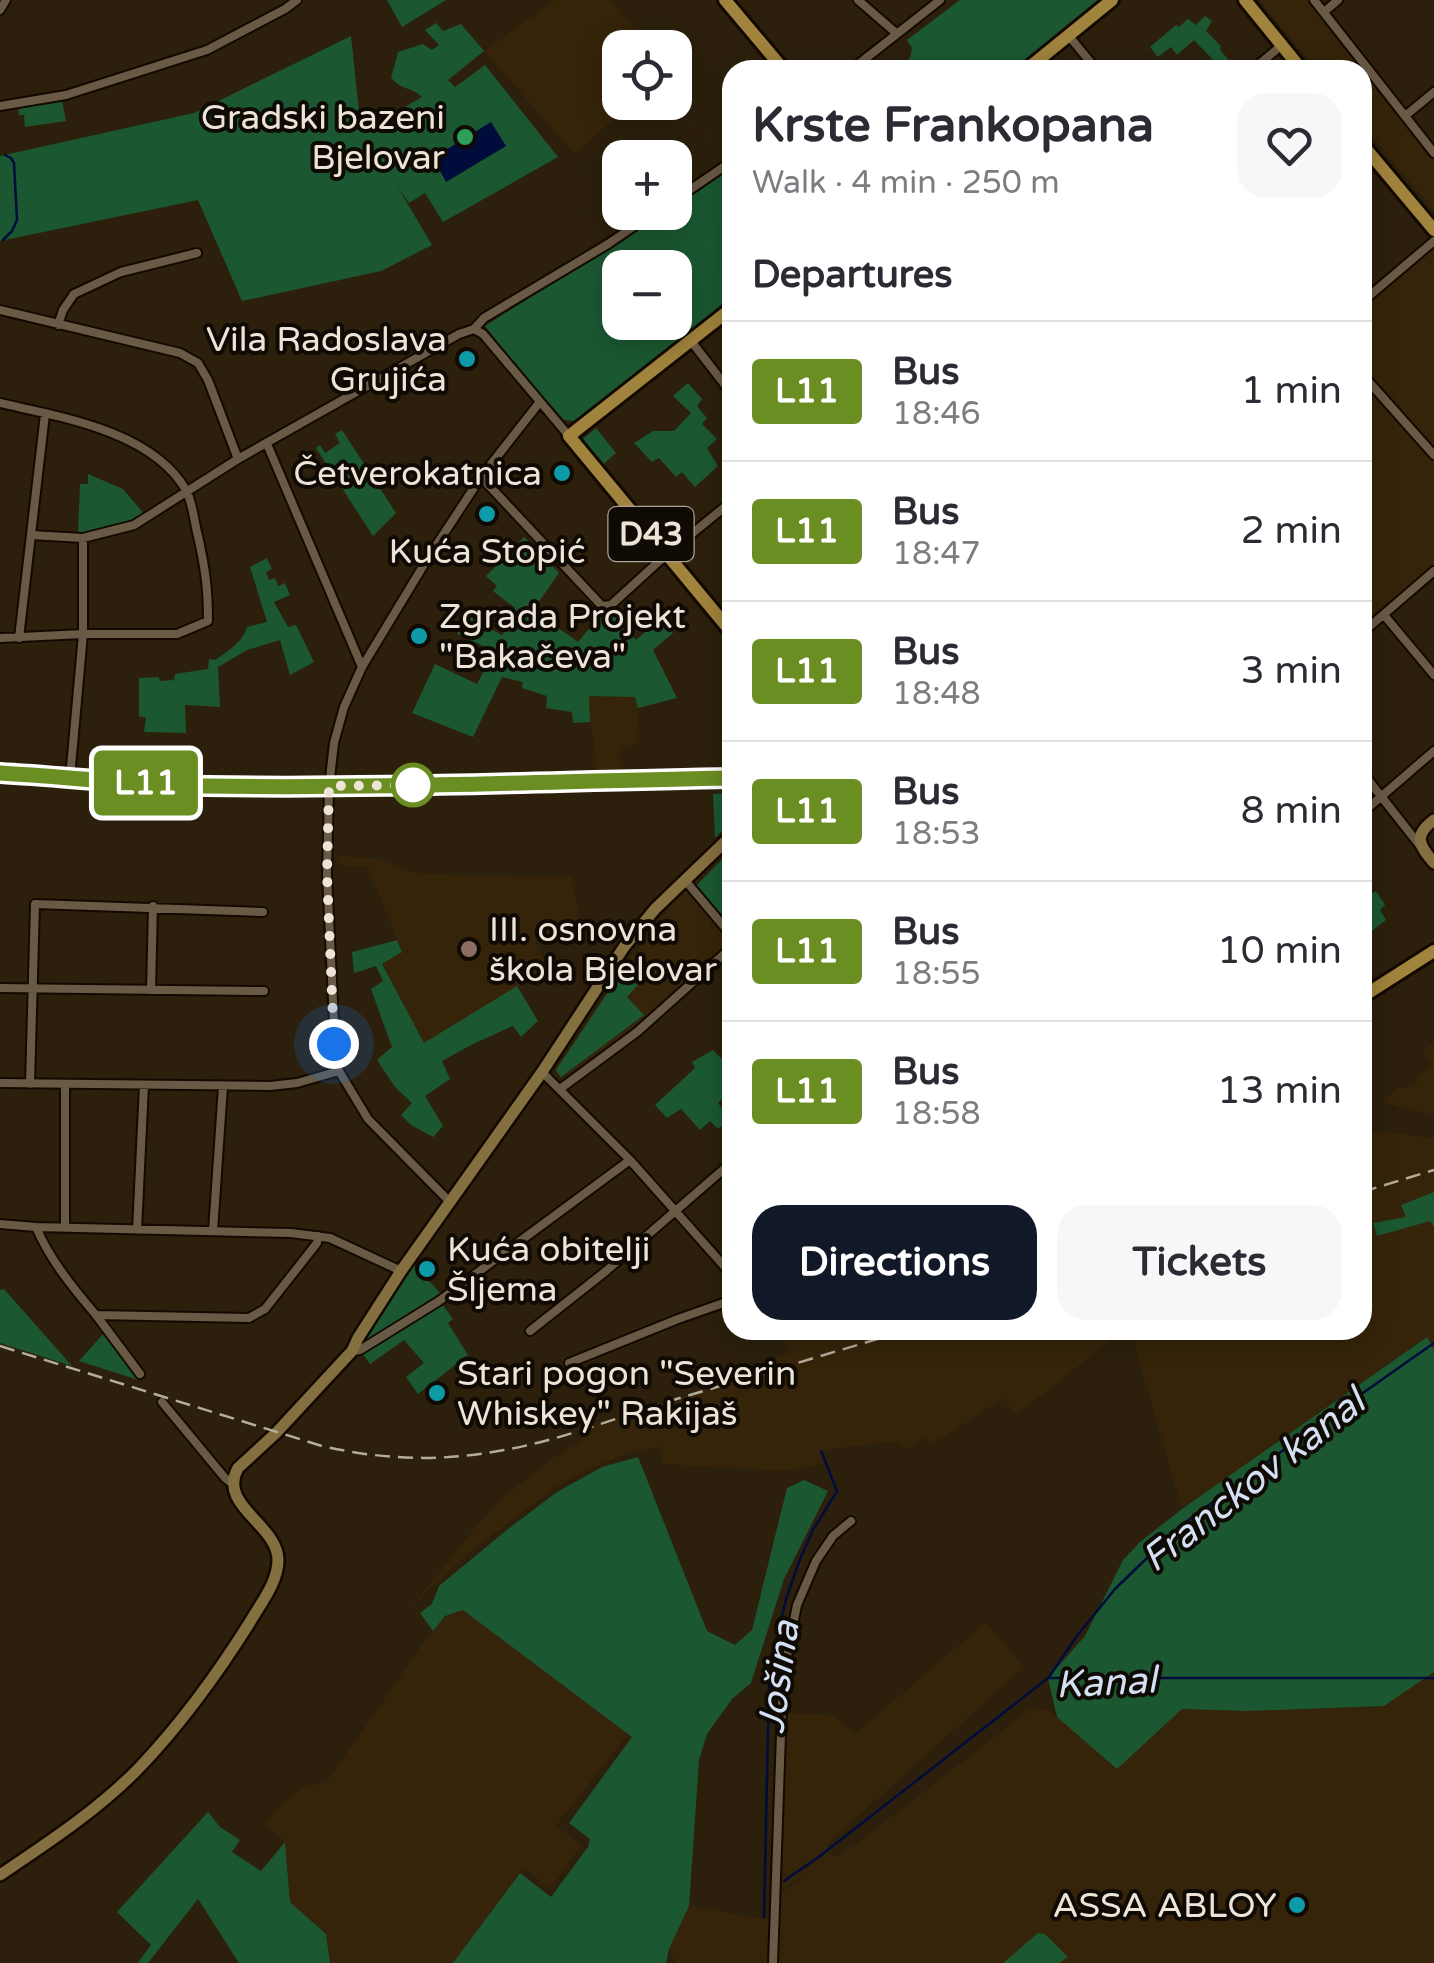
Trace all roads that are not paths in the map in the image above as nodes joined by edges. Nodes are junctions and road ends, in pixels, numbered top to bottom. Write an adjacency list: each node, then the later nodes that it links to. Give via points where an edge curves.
1 (6, 0): 10 (street)
2 (297, 0): 24 (street, via 207,50 66,94)
3 (725, 0): 15 (main road)
4 (858, 0): 12 (street)
5 (940, 0): 12 (street)
6 (1112, 0): 13 (main road)
7 (1245, 0): 14 (main road)
8 (1314, 0): 11 (street)
9 (1338, 0): 11 (street)
10 (0, 10)
11 (1324, 12): 21 (street)
12 (896, 33): 16 (street)
13 (1068, 35): 17 (main road); 18 (street)
14 (1282, 45): 19 (street); 20 (main road)
15 (776, 60)
16 (863, 60)
17 (1038, 60)
18 (1089, 60)
19 (1264, 60)
20 (1294, 60)
21 (1361, 60)
22 (1372, 74): 25 (street)
23 (1434, 92): 25 (street)
24 (0, 106)
25 (1405, 116): 26 (street)
26 (1434, 153)
27 (1372, 159): 31 (main road)
28 (722, 168): 29 (street)
29 (692, 188)
30 (629, 230): 38 (street)
31 (1434, 230)
32 (1434, 241): 34 (street)
33 (196, 253): 37 (street, via 120,272 74,294)
34 (1372, 294)
35 (0, 310): 37 (street)
36 (722, 316): 39 (main road)
37 (58, 325): 48 (street, via 198,363)
38 (474, 329): 43 (street); 46 (street)
39 (691, 341): 40 (street); 45 (main road)
40 (722, 381)
41 (1372, 385): 47 (street)
42 (0, 403): 44 (street)
43 (540, 403): 45 (street); 49 (street)
44 (45, 414): 50 (street, via 131,441); 52 (street)
45 (569, 436): 54 (main road, D43)
46 (267, 444): 48 (street); 62 (street)
47 (1434, 455)
48 (238, 459): 50 (street)
49 (481, 477): 54 (street, via 602,606); 62 (street)
50 (188, 492): 53 (street, via 134,525); 59 (street, via 208,584 208,620 177,634)
51 (722, 509): 54 (street)
52 (31, 535): 53 (street); 61 (street)
53 (83, 538): 59 (street)
54 (667, 554): 57 (main road, D43)
55 (1434, 571): 56 (street)
56 (1384, 615): 58 (street); 63 (street)
57 (722, 621)
58 (1372, 625)
59 (83, 634): 61 (street); 66 (street)
60 (0, 638): 61 (street)
61 (19, 638)
62 (362, 667): 69 (street, via 334,743)
63 (1434, 675)
64 (1434, 750): 70 (street)
65 (0, 773): 66 (main road)
66 (70, 778): 69 (main road)
67 (722, 778): 69 (main road)
68 (1372, 784): 70 (street)
69 (329, 786): 88 (street)
70 (1382, 796): 71 (street); 72 (street)
71 (1372, 804)
72 (1402, 821): 73 (street, via 1417,827); 75 (street)
73 (1431, 822): 75 (street, via 1421,835)
74 (722, 844): 77 (street)
75 (1422, 848): 76 (street)
76 (1434, 863)
77 (684, 879): 80 (street); 89 (street, via 624,947)
78 (153, 906): 79 (street); 84 (street, via 35,904); 85 (street)
79 (263, 912)
80 (722, 924)
81 (1434, 951): 87 (main road)
82 (722, 957): 95 (street)
83 (0, 988): 84 (street)
84 (32, 988): 85 (street); 91 (street)
85 (151, 990): 86 (street)
86 (264, 991)
87 (1372, 991)
88 (338, 1072): 94 (street, via 297,1083); 98 (street, via 368,1119)
89 (542, 1072): 95 (street); 98 (street)
90 (0, 1083): 91 (street)
91 (30, 1084): 92 (street)
92 (65, 1084): 93 (street); 101 (street)
93 (144, 1085): 94 (street); 103 (street)
94 (223, 1086): 104 (street)
95 (560, 1090): 96 (street)
96 (630, 1160): 99 (street); 111 (street, via 438,1301)
97 (722, 1171): 99 (street)
98 (450, 1202): 107 (street)
99 (677, 1210): 106 (street); 110 (street)
100 (0, 1224): 102 (street)
101 (64, 1227): 102 (street); 103 (street)
102 (36, 1228): 109 (street)
103 (137, 1230): 104 (street)
104 (213, 1231): 105 (street)
105 (318, 1236): 107 (street); 109 (street, via 266,1309 249,1318)
106 (722, 1263)
107 (401, 1271): 111 (street)
108 (722, 1304): 112 (street)
109 (96, 1316): 113 (street)
110 (530, 1331)
111 (352, 1351): 115 (street, via 238,1468)
112 (569, 1364)
113 (140, 1374)
114 (162, 1402): 115 (street)
115 (233, 1484): 117 (street, via 275,1545 278,1560 263,1600 190,1708 139,1768 54,1840)
116 (850, 1521): 118 (street, via 816,1561 797,1605 783,1677)
117 (0, 1875)
118 (774, 1963)

